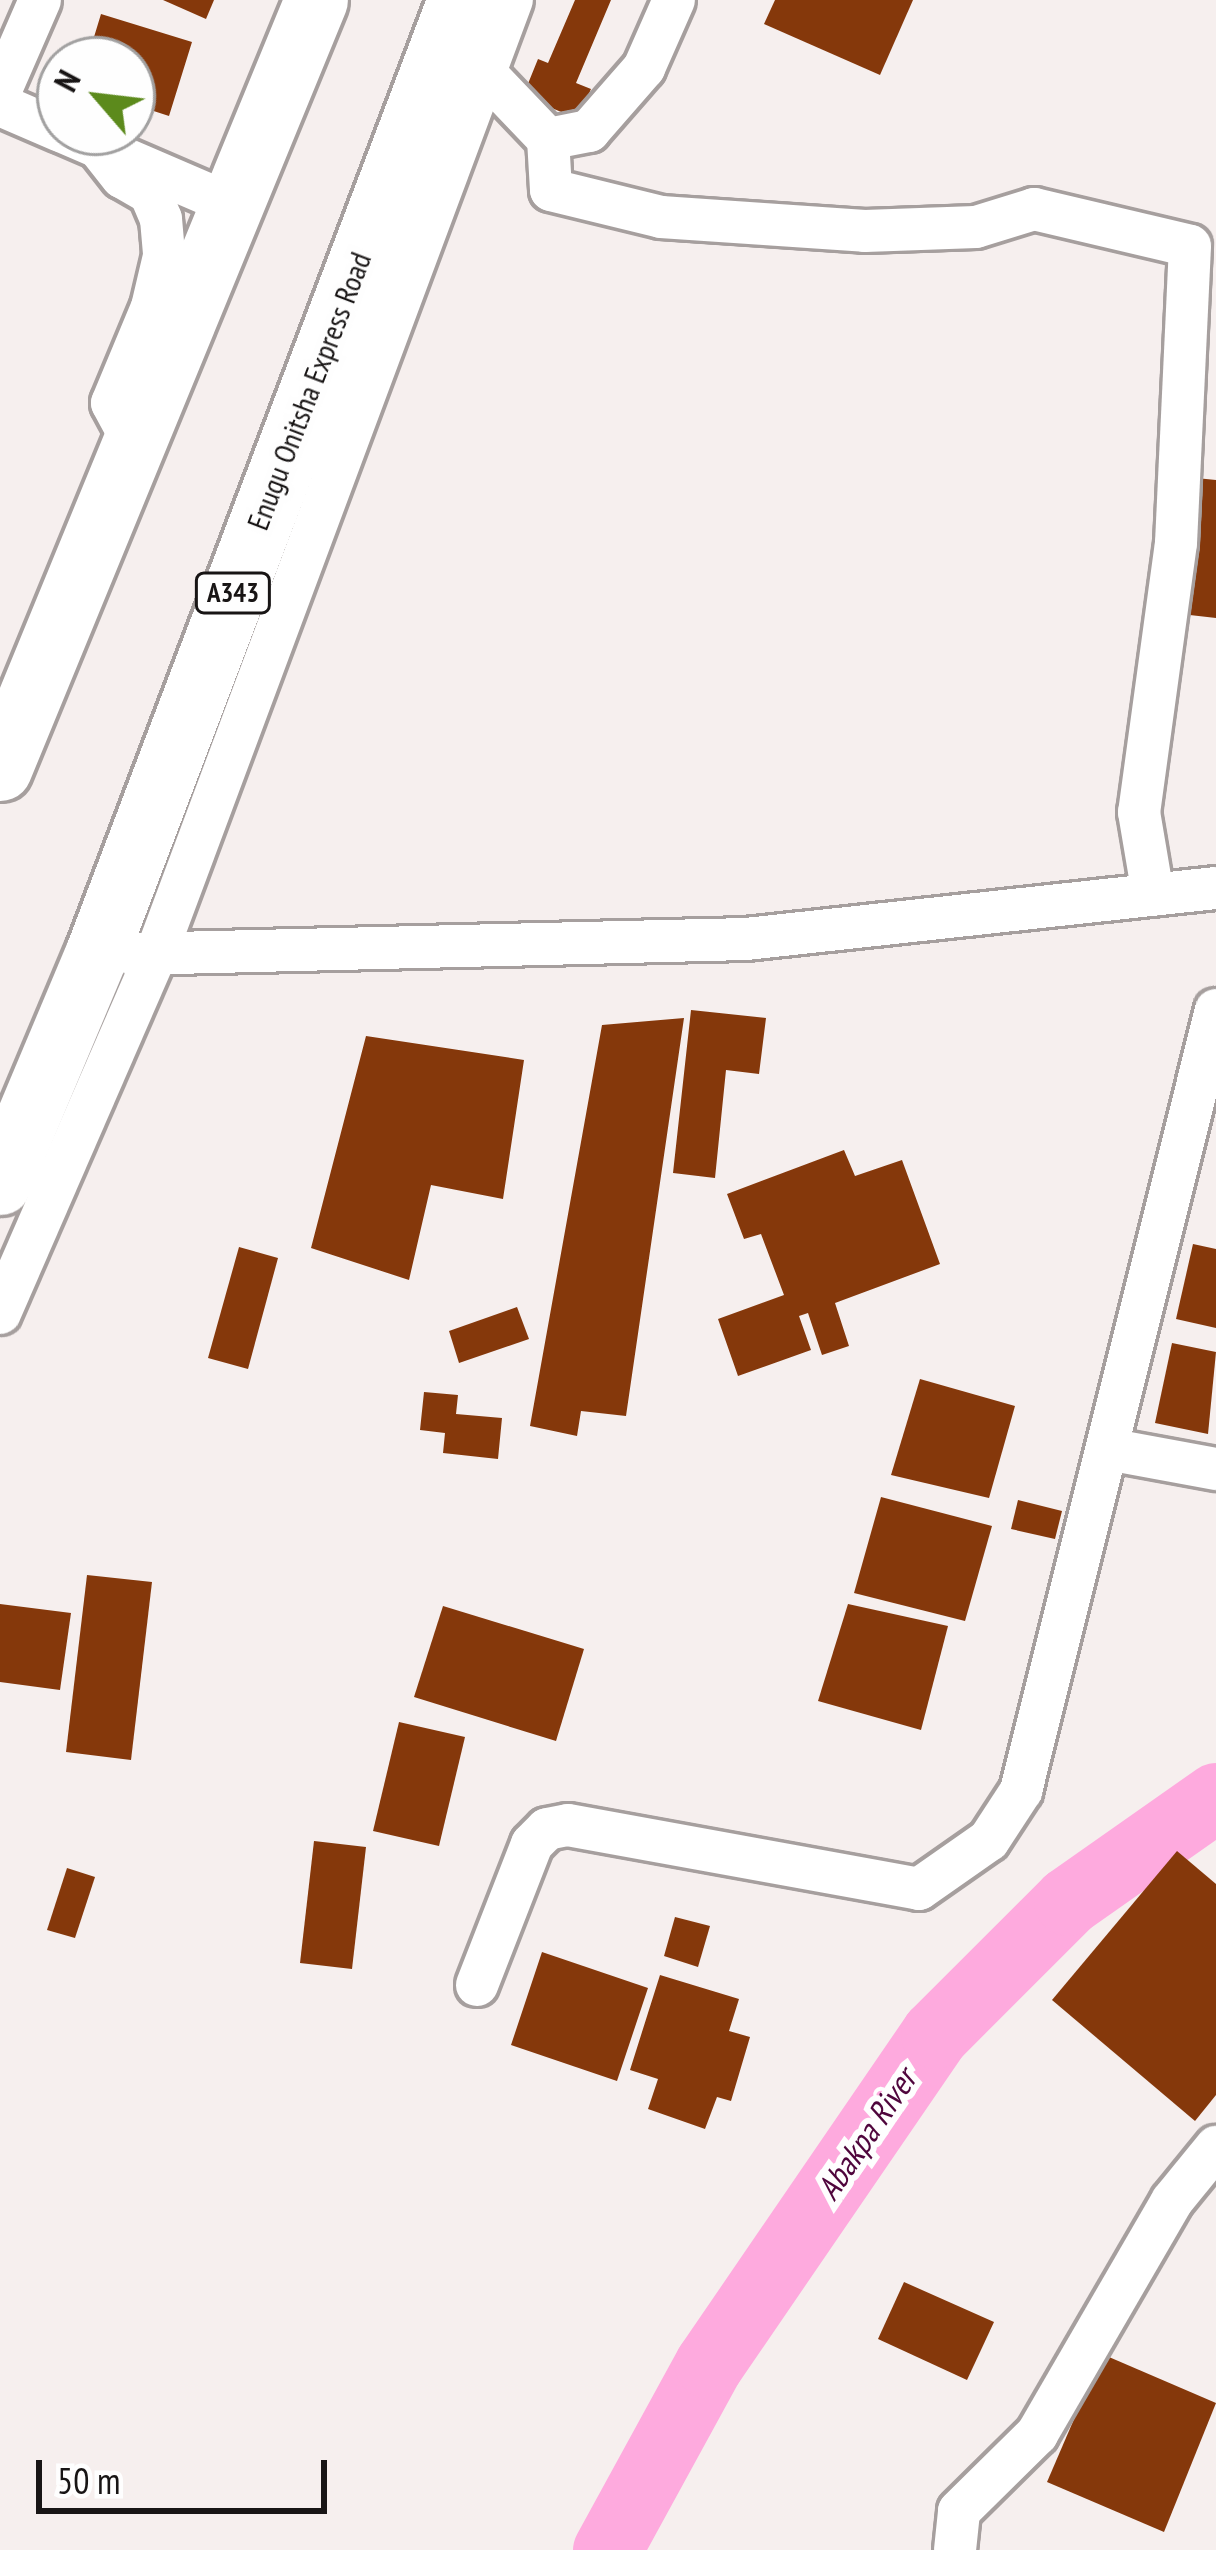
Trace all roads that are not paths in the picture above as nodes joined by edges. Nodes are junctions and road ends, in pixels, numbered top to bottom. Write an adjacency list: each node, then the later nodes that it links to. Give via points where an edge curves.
1 (40, 0): 7 (street)
2 (316, 0): 13 (highway)
3 (459, 0): 18 (highway, Enugu Onitsha Express Road / A343)
4 (512, 0): 6 (street)
5 (674, 0): 10 (street, via 620,100 589,131)
6 (483, 71): 10 (street); 18 (street)
7 (0, 92)
8 (0, 105): 9 (street)
9 (36, 121)
10 (548, 139): 17 (street, via 551,190 661,217 865,231 976,227 1034,209 1190,246 1176,543 1139,812)
11 (97, 156): 14 (street, via 150,193 161,219 164,256 152,307 112,403)
12 (118, 156): 13 (street)
13 (235, 206): 14 (highway)
14 (134, 444): 15 (highway)
15 (0, 769)
16 (1216, 888): 17 (street)
17 (1154, 895): 18 (street, via 746,939)
18 (126, 954): 20 (highway, Enugu Onitsha Express Road / A343); 21 (street)
19 (1216, 1010): 22 (street)
20 (0, 1183)
21 (0, 1313)
22 (1107, 1449): 23 (street); 24 (street, via 1022,1791 989,1840 919,1889 568,1826 548,1829 532,1844)
23 (1216, 1469)
24 (477, 1985)
25 (1216, 2147): 26 (street, via 1172,2201 1037,2434 959,2511)
26 (955, 2550)

